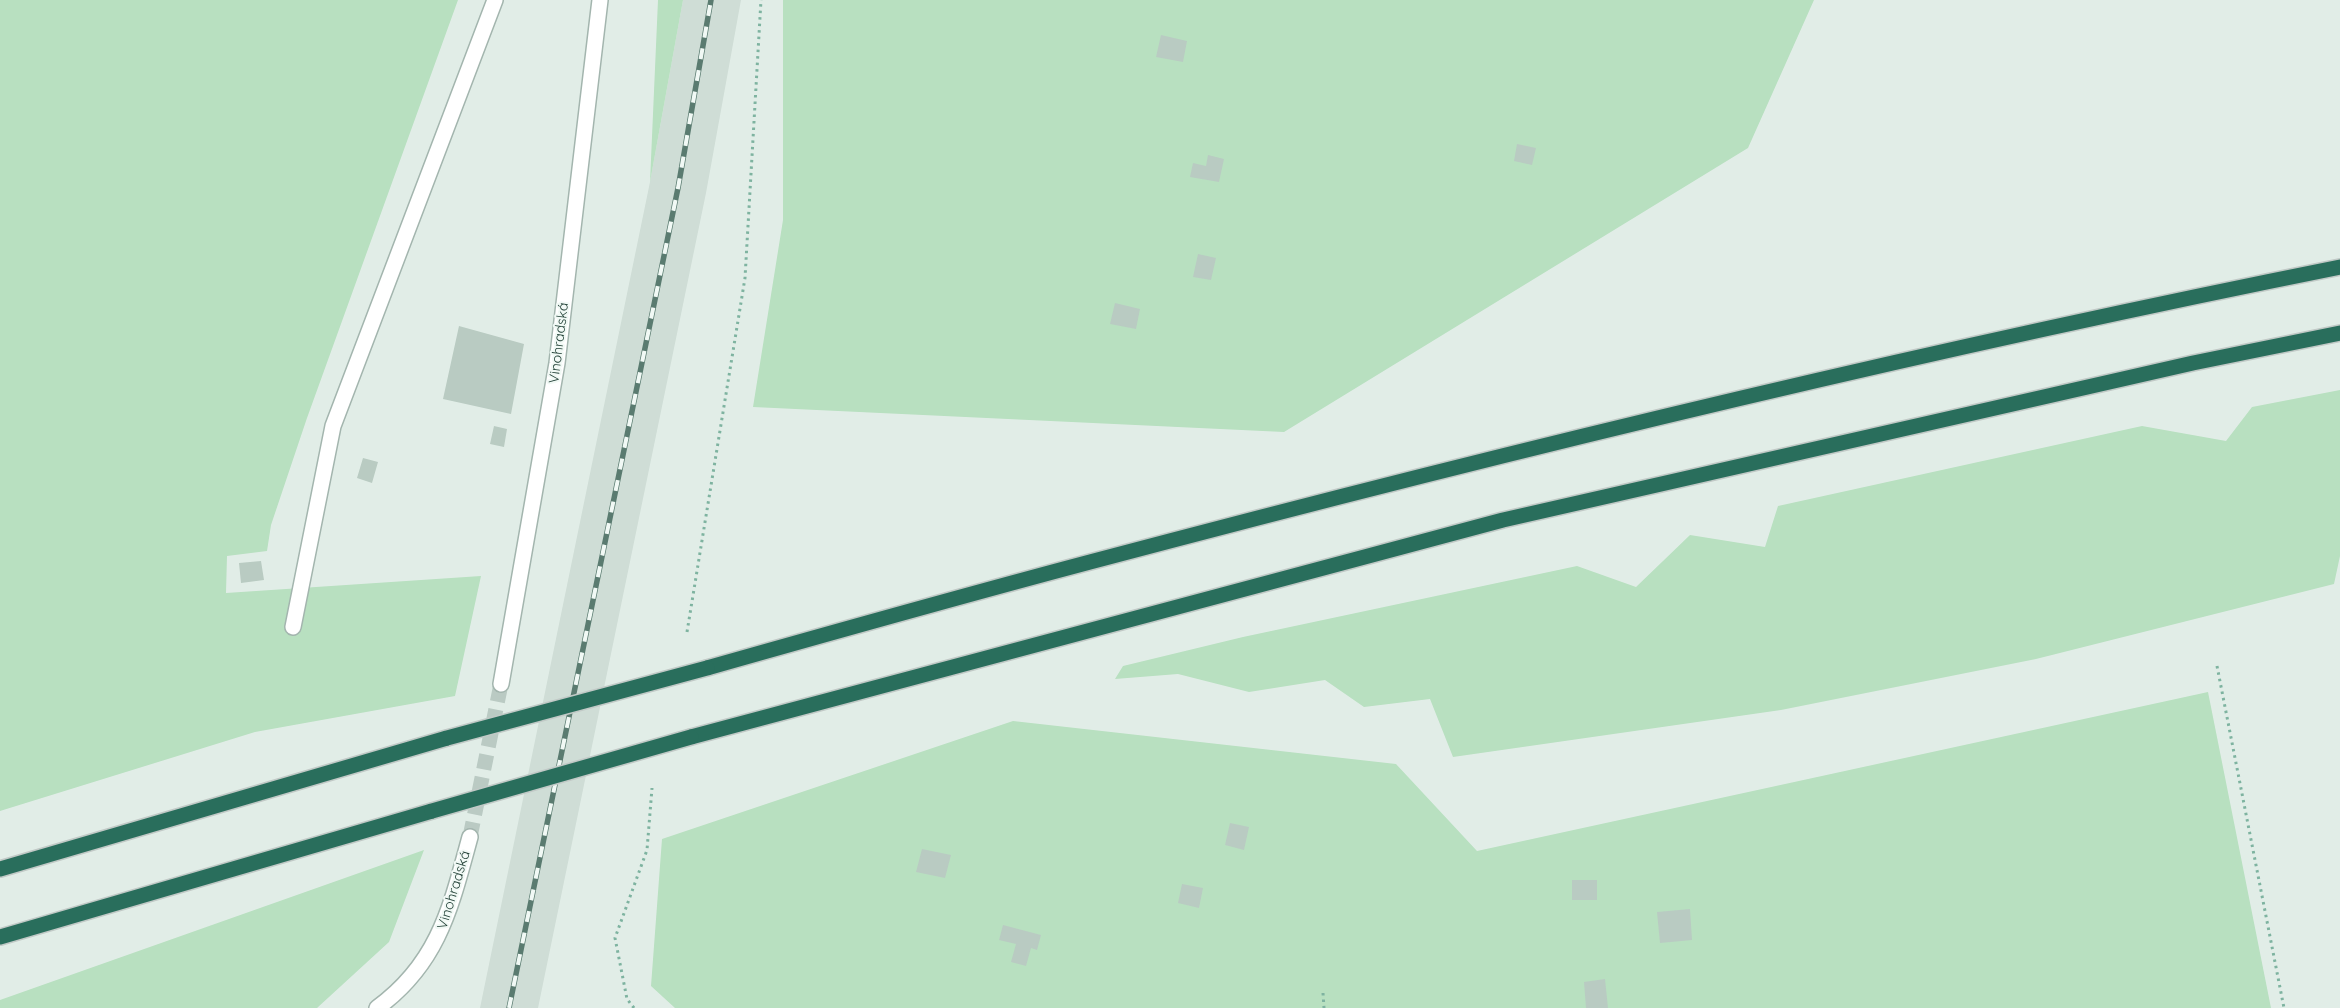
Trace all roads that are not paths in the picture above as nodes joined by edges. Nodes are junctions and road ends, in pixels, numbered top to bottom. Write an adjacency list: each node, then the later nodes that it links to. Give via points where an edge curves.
1 (495, 0): 5 (street, via 333,426)
2 (600, 0): 6 (street, Vinohradská, via 557,363)
3 (2340, 267): 8 (highway, bridge, via 1917,358 1488,460 1090,562 447,738)
4 (2340, 334): 9 (highway, bridge, via 2193,363 1503,520 691,737)
5 (293, 627)
6 (501, 684)
7 (470, 837): 10 (street, Vinohradská, via 448,917 439,937 422,964)
8 (0, 869)
9 (0, 936)
10 (377, 1008)

